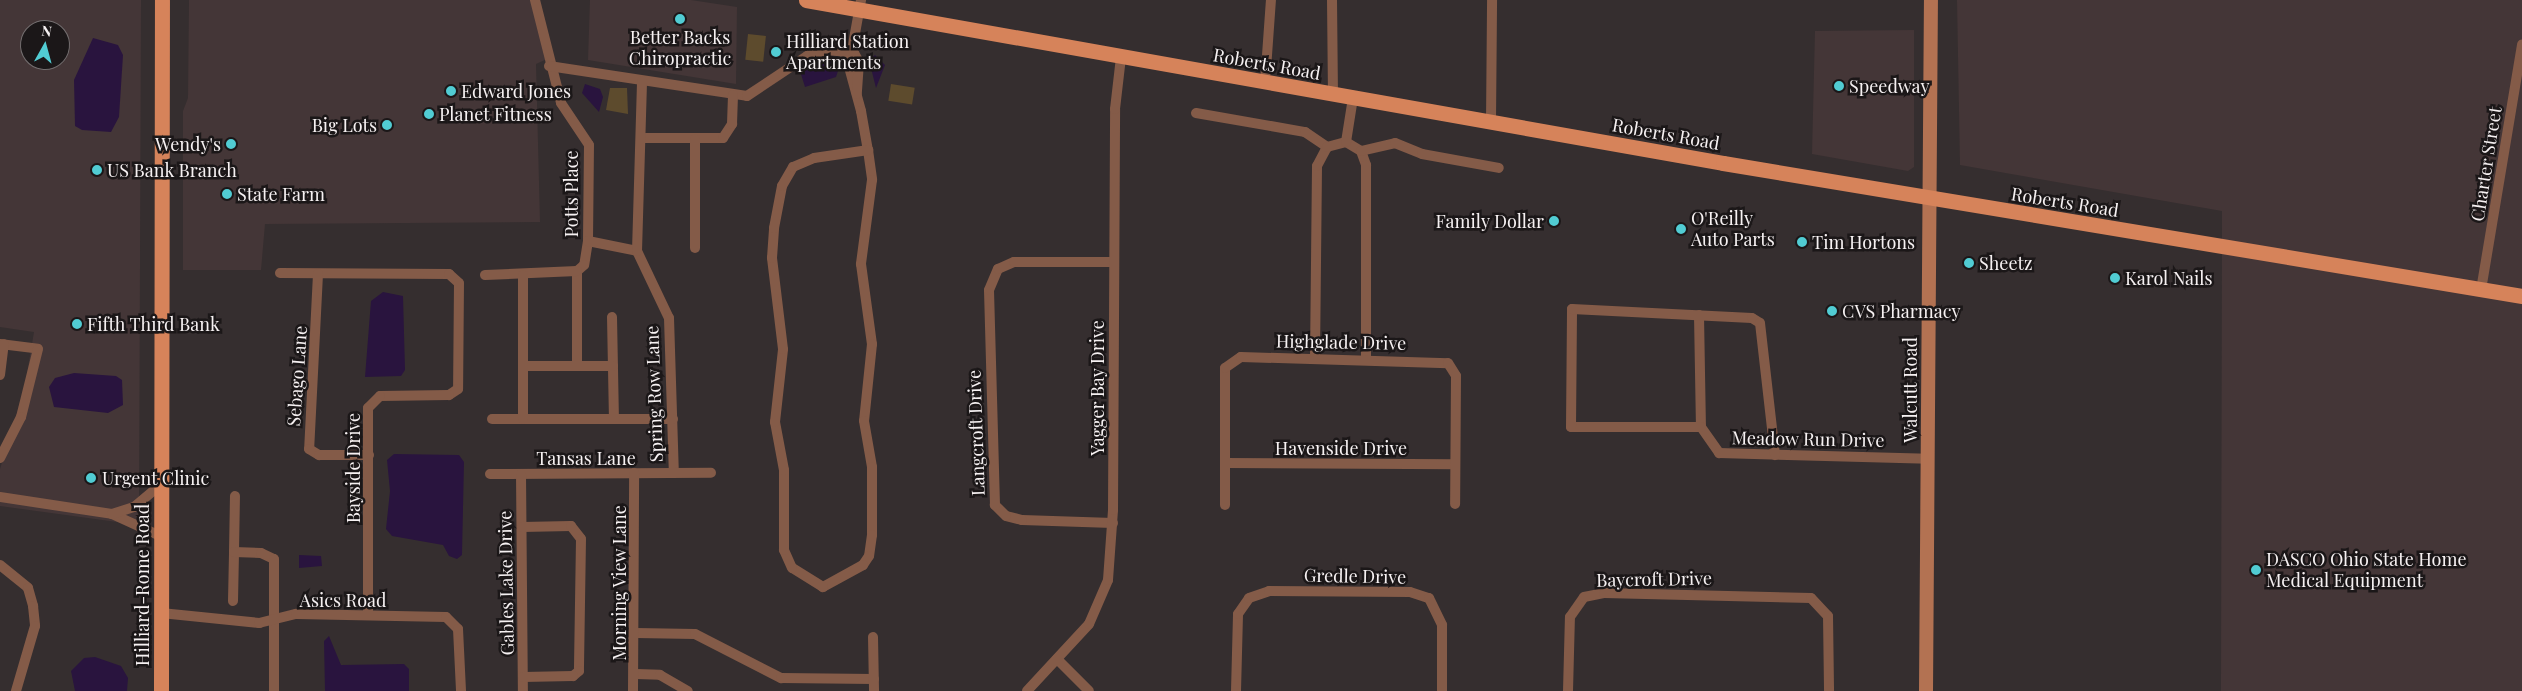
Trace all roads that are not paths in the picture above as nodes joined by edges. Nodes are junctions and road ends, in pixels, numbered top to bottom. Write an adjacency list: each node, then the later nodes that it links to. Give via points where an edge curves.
1 (162, 0): 65 (main road, Hilliard-Rome Road)
2 (535, 0): 13 (street, Potts Place)
3 (806, 0): 8 (main road, Roberts Road)
4 (1271, 0): 15 (street)
5 (1332, 0): 17 (street)
6 (1492, 0): 20 (street)
7 (1931, 0): 28 (street, Walcutt Road)
8 (861, 4): 10 (street); 11 (main road, Roberts Road)
9 (2522, 44): 12 (street, Charter Street)
10 (854, 53): 16 (street, via 816,52 752,95); 25 (street, via 849,67)
11 (1122, 58): 15 (main road, Roberts Road); 32 (street, Yagger Bay Drive, via 1115,109)
12 (2520, 65): 38 (street, Charter Street)
13 (550, 66): 14 (street); 29 (street, Potts Place, via 561,102 589,145)
14 (642, 81): 16 (street); 21 (street)
15 (1265, 83): 17 (main road, Roberts Road)
16 (734, 95): 22 (street, via 731,129 717,139)
17 (1333, 95): 18 (main road, Roberts Road)
18 (1353, 98): 20 (main road, Roberts Road); 23 (street)
19 (1196, 113): 24 (street, via 1305,132)
20 (1491, 122): 28 (main road, Roberts Road)
21 (643, 138): 22 (street); 31 (street)
22 (694, 139): 30 (street)
23 (1346, 142): 24 (street); 26 (street)
24 (1327, 147): 43 (street, via 1318,166)
25 (868, 150): 25 (street, via 814,158 793,167 782,186 774,228 773,267 783,349 775,422 784,470 784,550 792,568 811,582 831,585 863,565 871,550 872,467 864,421 872,344 861,264 872,180)
26 (1361, 151): 27 (street, via 1395,143 1422,154); 44 (street, via 1366,165)
27 (1498, 168)
28 (1929, 198): 38 (main road, Roberts Road); 57 (street, Walcutt Road)
29 (588, 241): 31 (street); 33 (street, Potts Place, via 584,265)
30 (695, 248)
31 (637, 251): 52 (street, Spring Row Lane, via 669,318)
32 (1114, 262): 71 (street, Yagger Bay Drive); 71 (street, Langcroft Drive, via 1022,261 998,269 989,290 994,505 1006,516 1022,520)
33 (577, 271): 37 (street); 46 (street, Potts Place)
34 (280, 274): 35 (street, Bayside Drive)
35 (318, 274): 54 (street, Sebago Lane, via 309,449 319,455); 54 (street, Bayside Drive, via 449,274 459,283 458,388 449,395 380,396 372,401)
36 (485, 275): 37 (street)
37 (523, 275): 45 (street)
38 (2481, 290): 39 (main road, Roberts Road)
39 (2522, 296)
40 (1699, 315): 53 (street); 53 (street, via 1572,309 1571,427); 55 (street, via 1752,318 1760,323)
41 (612, 317): 47 (street)
42 (2, 344): 48 (street); 56 (street, via 38,350 21,417)
43 (1315, 358): 44 (street, Highglade Drive); 58 (street, Highglade Drive, via 1241,357 1225,368)
44 (1366, 359): 59 (street, Highglade Drive, via 1440,360 1454,368)
45 (523, 366): 46 (street); 50 (street)
46 (577, 366): 47 (street)
47 (613, 366): 51 (street)
48 (0, 375)
49 (492, 419): 50 (street)
50 (523, 419): 51 (street)
51 (614, 419): 52 (street)
52 (673, 419): 60 (street, Spring Row Lane)
53 (1701, 427): 55 (street, Meadow Run Drive, via 1719,453)
54 (369, 455): 78 (street, Bayside Drive)
55 (1775, 456): 57 (street, Meadow Run Drive)
56 (0, 458)
57 (1928, 459): 100 (street, Walcutt Road)
58 (1226, 464): 59 (street, Havenside Drive); 69 (street)
59 (1455, 464): 68 (street)
60 (674, 473): 61 (street, Tansas Lane); 64 (street, Tansas Lane)
61 (712, 473)
62 (490, 474): 63 (street, Tansas Lane)
63 (521, 474): 64 (street, Tansas Lane); 72 (street, Gables Lake Drive)
64 (634, 474): 80 (street, Morning View Lane)
65 (161, 484): 70 (street, via 134,507); 73 (main road, Hilliard-Rome Road)
66 (234, 496): 74 (street)
67 (0, 497): 70 (street)
68 (1455, 504)
69 (1225, 506)
70 (112, 514): 73 (street)
71 (1113, 523): 82 (street, Yagger Bay Drive, via 1108,580 1101,603 1089,624)
72 (522, 527): 84 (street, Gables Lake Drive); 84 (street, via 571,526 581,539 579,671 572,676)
73 (160, 536): 77 (main road, Hilliard-Rome Road)
74 (234, 552): 76 (street); 79 (street, via 261,553 274,559)
75 (0, 565): 86 (street, via 28,588 33,606 35,626)
76 (233, 601)
77 (161, 613): 79 (street, Asics Road); 87 (main road, Hilliard-Rome Road)
78 (368, 615): 79 (street, Asics Road, via 296,614); 89 (street, Asics Road, via 454,621 460,643)
79 (275, 621): 88 (street)
80 (636, 633): 83 (street, Morning View Lane); 85 (street, via 695,634 781,678)
81 (873, 637): 85 (street)
82 (1057, 659): 94 (street, Yagger Bay Drive); 95 (street)
83 (636, 674): 91 (street, Morning View Lane); 92 (street, via 660,675)
84 (523, 677): 90 (street, Gables Lake Drive)
85 (874, 679): 93 (street)
86 (16, 691)
87 (161, 691)
88 (274, 691)
89 (461, 691)
90 (523, 691)
91 (633, 691)
92 (688, 691)
93 (874, 691)
94 (1027, 691)
95 (1089, 691)
96 (1236, 691): 97 (street, Gredle Drive, via 1237,623 1245,602 1269,592 1423,596 1441,615)
97 (1442, 691)
98 (1568, 691): 99 (street, Baycroft Drive, via 1570,617 1577,602 1592,595 1798,595 1822,605 1830,626)
99 (1829, 691)
100 (1926, 691)

